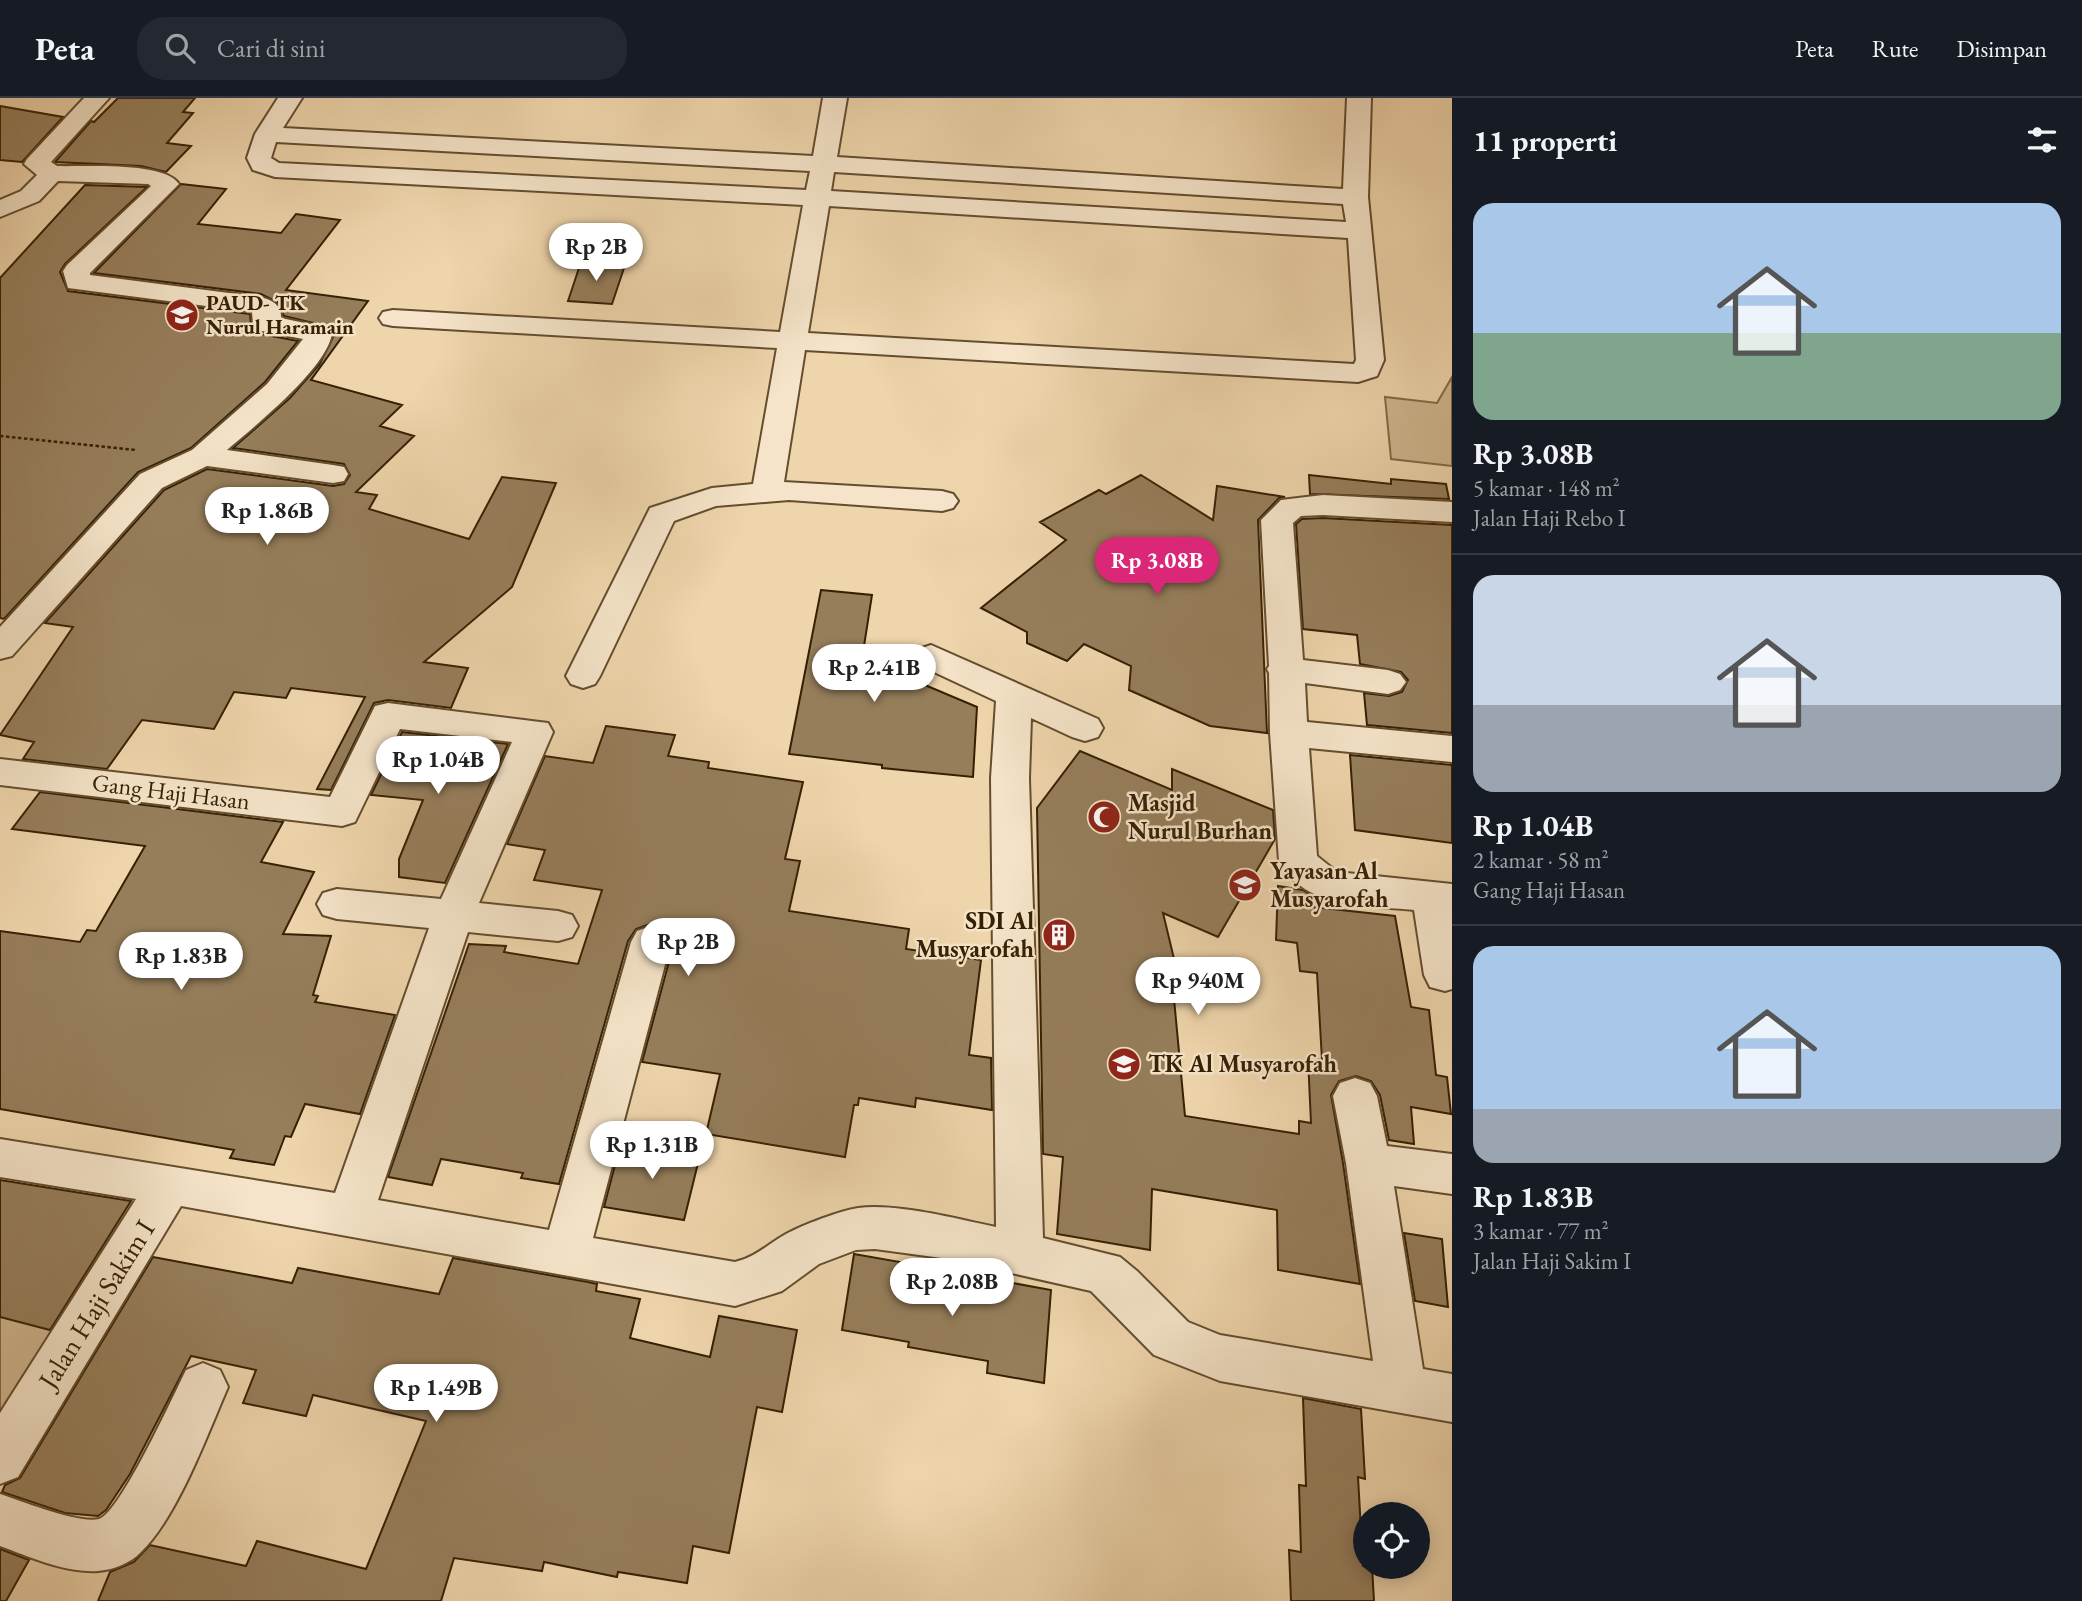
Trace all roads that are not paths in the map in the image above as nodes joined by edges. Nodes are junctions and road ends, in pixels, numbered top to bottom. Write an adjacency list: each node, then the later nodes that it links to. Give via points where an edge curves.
1 (97, 98): 7 (street, via 36,164)
2 (290, 98): 5 (street)
3 (835, 98): 6 (street)
4 (1359, 98): 8 (street)
5 (267, 134): 6 (street); 9 (street, via 259,158 275,170)
6 (824, 164): 8 (street); 9 (street)
7 (52, 173): 10 (street, via 30,197); 14 (street, via 153,177 167,184 76,271 78,282 260,305 268,311 267,324 318,334 316,345 277,390)
8 (1354, 197): 11 (street)
9 (819, 198): 11 (street); 13 (street)
10 (0, 209)
11 (1360, 231): 13 (street, via 1370,360 1367,370 1358,373)
12 (393, 318): 13 (street)
13 (791, 340): 16 (street)
14 (202, 456): 15 (street); 19 (street, via 151,481)
15 (333, 474)
16 (767, 492): 17 (street); 22 (street, via 712,497 661,515)
17 (942, 501)
18 (1452, 512): 21 (street, via 1323,505 1292,507 1277,520)
19 (0, 648)
20 (931, 657): 24 (street)
21 (1284, 669): 23 (street); 26 (street)
22 (583, 676)
23 (1388, 682)
24 (1014, 697): 25 (street); 41 (street, via 1010,778)
25 (1085, 728)
26 (1288, 733): 27 (street); 29 (street, via 1298,861 1306,871 1336,887)
27 (1452, 749)
28 (0, 772): 31 (street, Gang Haji Hasan, via 342,812 388,715 535,732)
29 (1442, 898): 34 (street)
30 (337, 904): 31 (street)
31 (454, 914): 32 (street); 40 (street)
32 (558, 926)
33 (651, 942): 42 (street)
34 (1445, 975)
35 (1355, 1096): 37 (street)
36 (0, 1158): 39 (street)
37 (1368, 1163): 38 (street); 44 (street)
38 (1452, 1174)
39 (170, 1184): 40 (street); 46 (street, Jalan Haji Sakim I)
40 (350, 1216): 42 (street)
41 (1020, 1252): 42 (street, via 949,1238 855,1229 803,1249 765,1276 735,1284); 44 (street, via 1103,1272 1122,1285 1167,1335 1192,1349)
42 (566, 1253)
43 (204, 1387): 47 (street, via 141,1511 122,1537 109,1544 71,1542)
44 (1402, 1390): 45 (street)
45 (1452, 1398)
46 (0, 1459)
47 (0, 1520)

